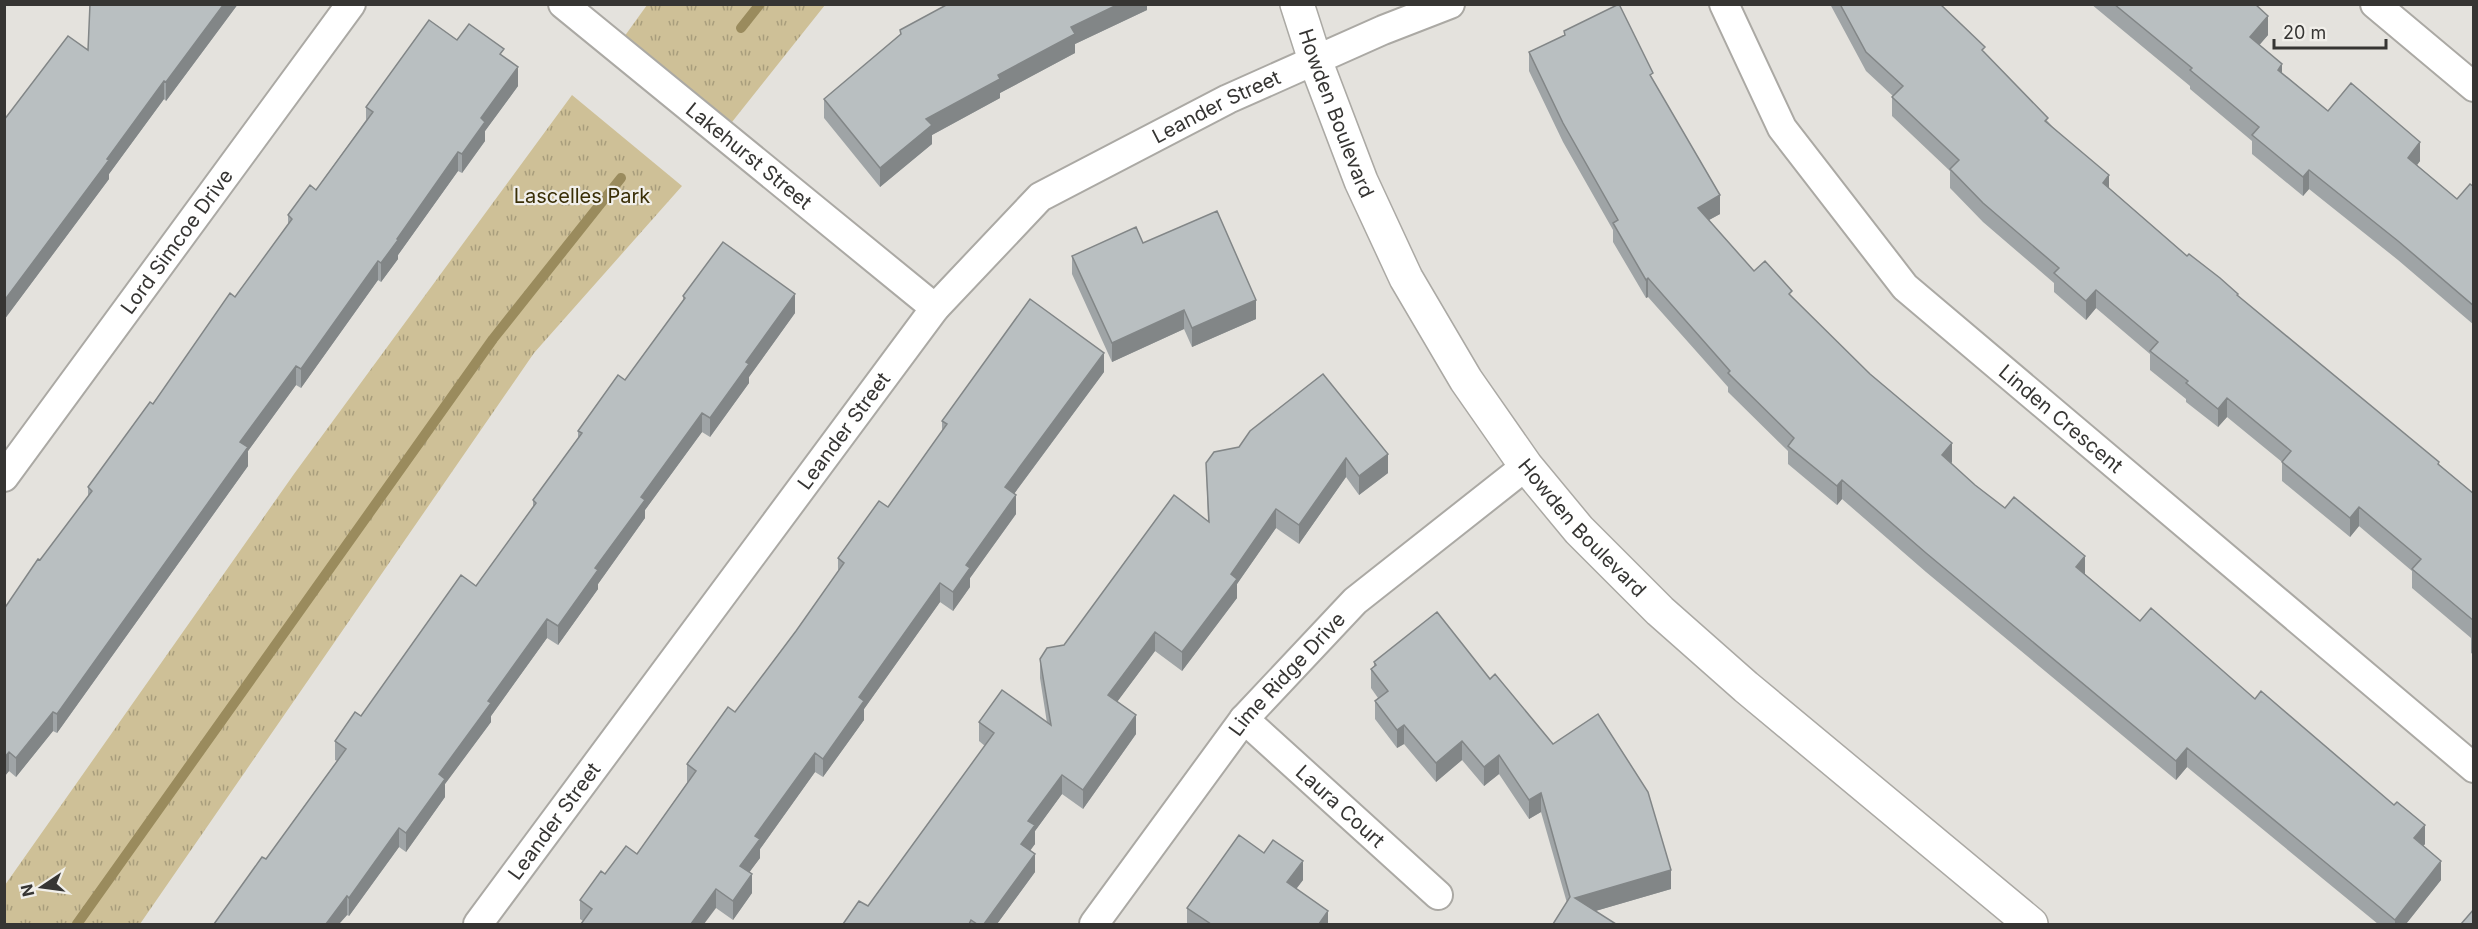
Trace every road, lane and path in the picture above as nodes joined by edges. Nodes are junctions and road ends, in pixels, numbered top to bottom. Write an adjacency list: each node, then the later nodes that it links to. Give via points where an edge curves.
1 (351, 4): 11 (street, Lord Simcoe Drive)
2 (563, 4): 9 (street, Lakehurst Street)
3 (1297, 4): 7 (street, Howden Boulevard)
4 (1450, 4): 7 (street, Leander Street)
5 (1724, 4): 13 (street, Linden Crescent, via 1782,128 1905,287)
6 (2374, 4): 8 (street)
7 (1315, 60): 9 (street, Leander Street, via 1228,99 1040,197); 10 (street, Howden Boulevard, via 1361,181 1406,279 1466,380)
8 (2474, 87)
9 (935, 308): 15 (street, Leander Street)
10 (1526, 466): 12 (street, Lime Ridge Drive, via 1354,602); 17 (street, Howden Boulevard, via 1579,530 1660,611)
11 (4, 477)
12 (1244, 719): 14 (street, Laura Court); 16 (street, Lime Ridge Drive)
13 (2474, 768)
14 (1438, 895)
15 (478, 924)
16 (1094, 924)
17 (2031, 924)

